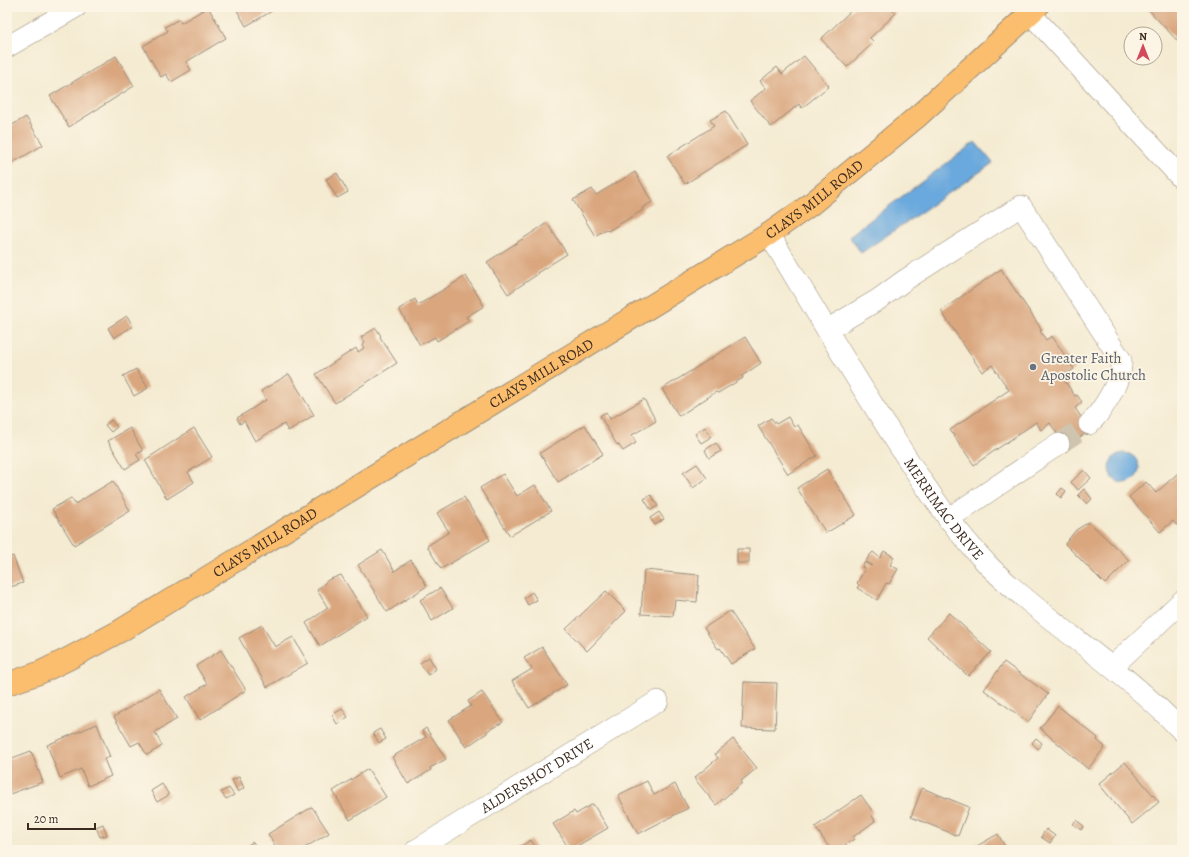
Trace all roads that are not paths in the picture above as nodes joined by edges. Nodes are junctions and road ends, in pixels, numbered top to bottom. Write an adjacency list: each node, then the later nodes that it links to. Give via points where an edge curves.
1 (76, 7): 3 (street)
2 (1034, 10): 4 (street); 5 (main road, CLAYS MILL ROAD, via 918,116 810,205)
3 (7, 47)
4 (1182, 179)
5 (769, 234): 6 (street, MERRIMAC DRIVE); 12 (main road, CLAYS MILL ROAD, via 120,631 39,673)
6 (827, 330): 7 (street, via 1021,206 1121,360 1113,389 1101,411); 9 (street, MERRIMAC DRIVE, via 917,475)
7 (1089, 424)
8 (1059, 444): 9 (street)
9 (948, 519): 11 (street, MERRIMAC DRIVE, via 990,568)
10 (1182, 601): 11 (street)
11 (1112, 667): 14 (street, MERRIMAC DRIVE)
12 (7, 684)
13 (658, 701): 15 (street, ALDERSHOT DRIVE)
14 (1182, 731)
15 (416, 850)

